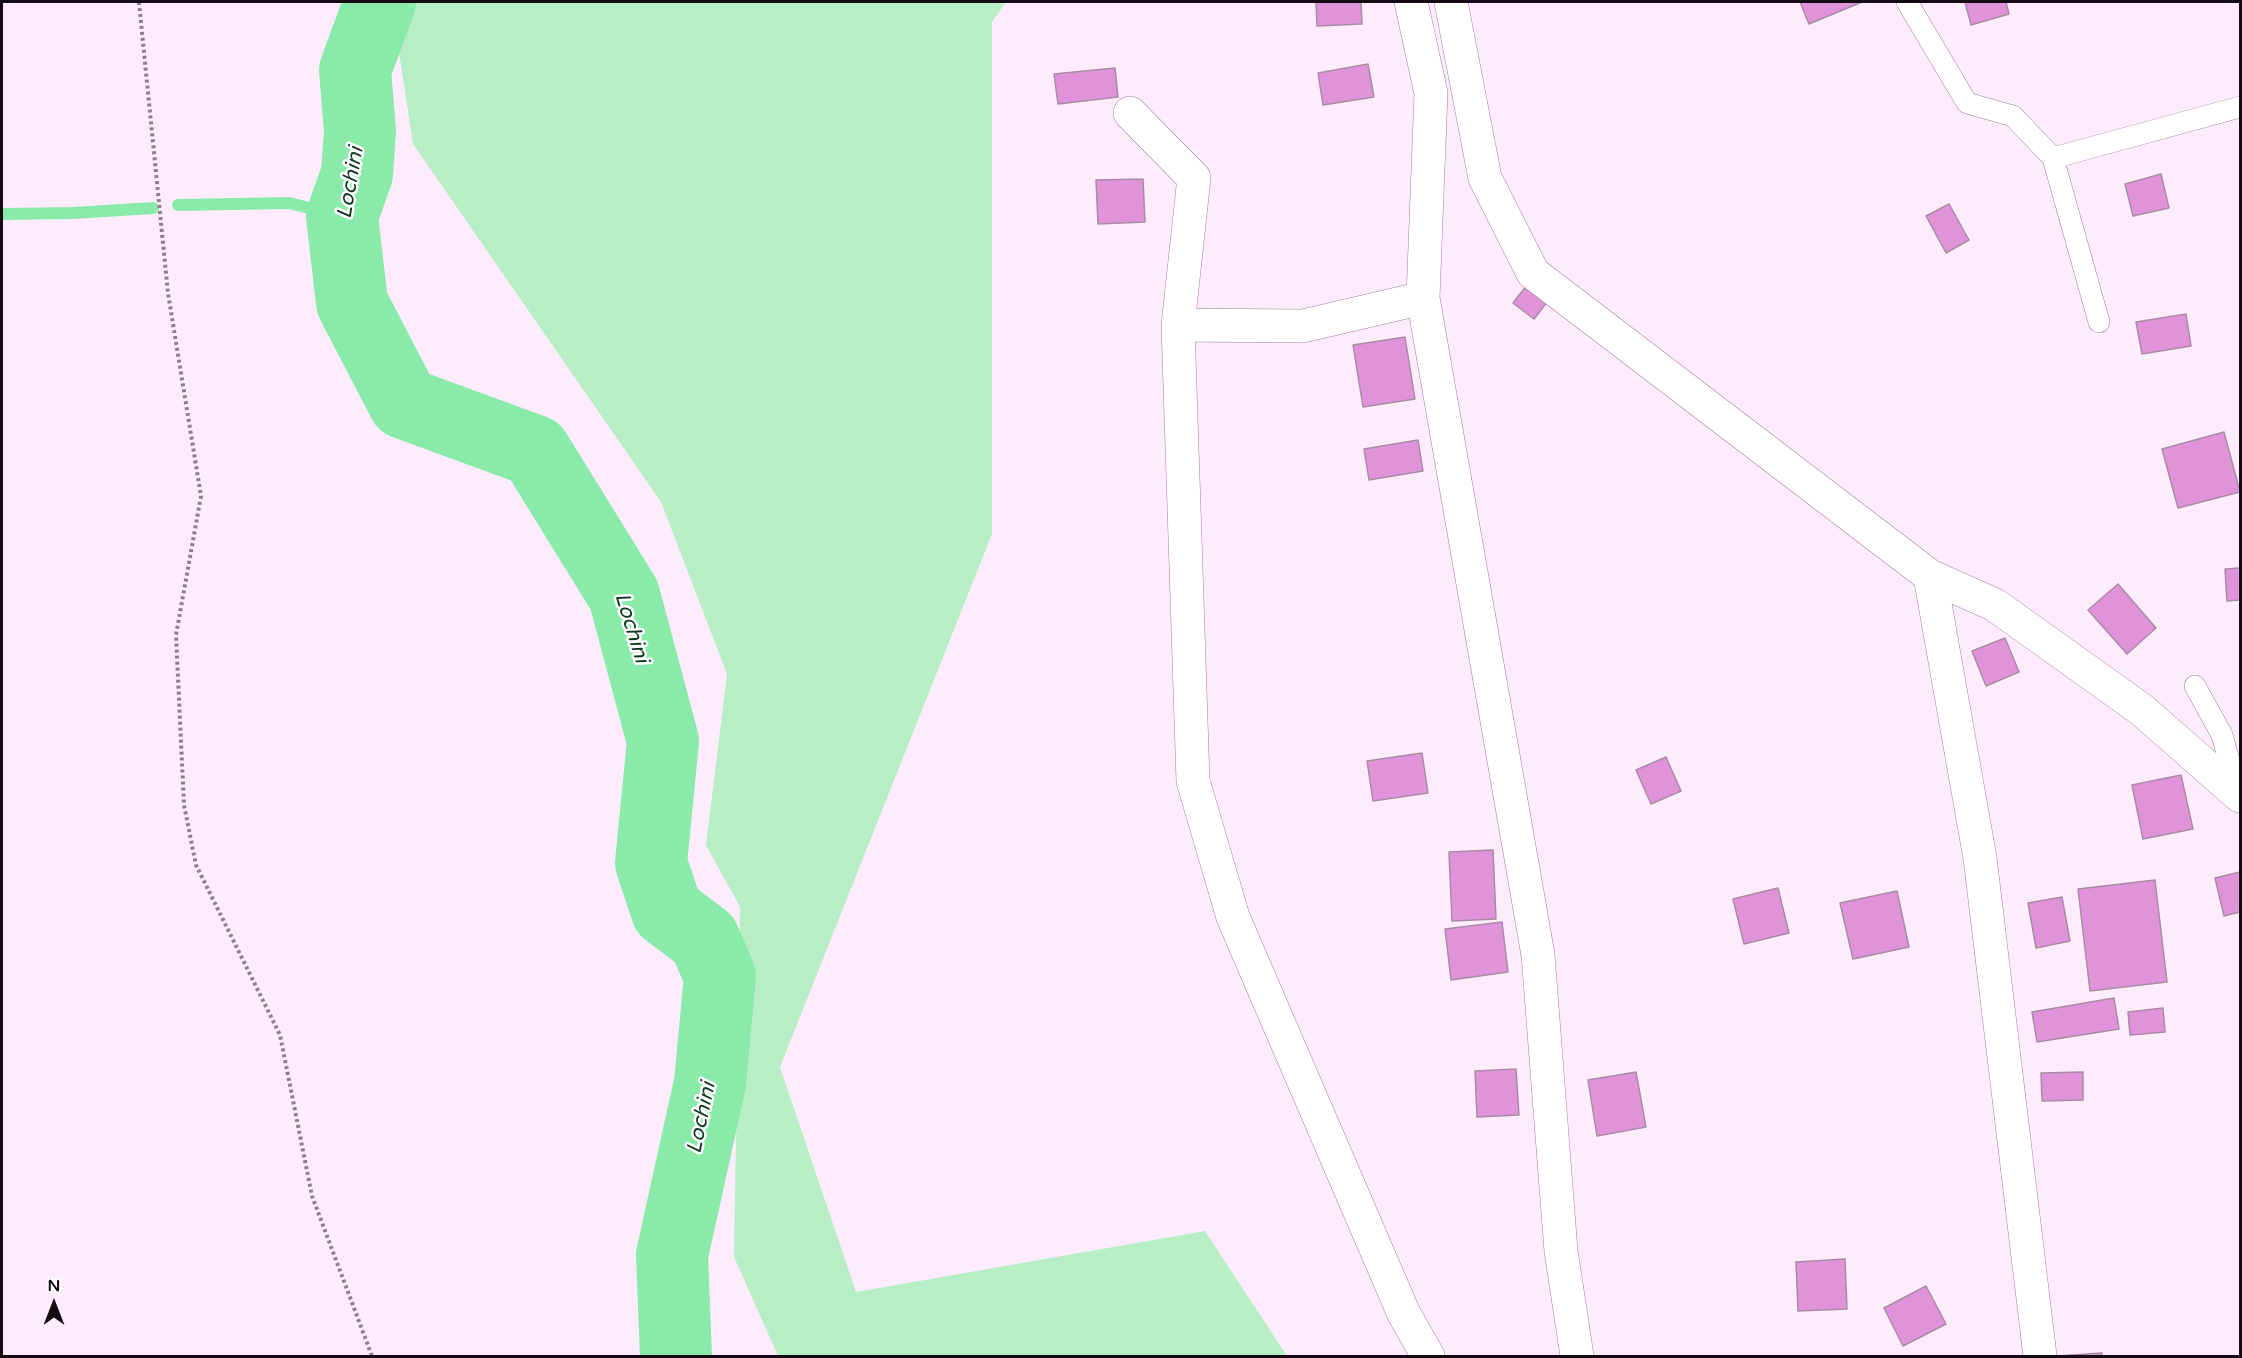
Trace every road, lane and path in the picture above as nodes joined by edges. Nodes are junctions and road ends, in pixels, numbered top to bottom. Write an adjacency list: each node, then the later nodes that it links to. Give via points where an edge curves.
1 (140, 2): 14 (path, via 168,293 201,496 176,636 184,805 196,865 280,1035 312,1196)
2 (1411, 2): 8 (street, via 1431,93)
3 (1450, 2): 11 (street, via 1485,178 1533,273)
4 (1906, 2): 7 (lane, via 1967,103 2013,116)
5 (2241, 106): 7 (lane)
6 (1130, 113): 10 (street, via 1194,178)
7 (2053, 158): 9 (lane)
8 (1423, 298): 10 (street, via 1303,326); 16 (street, via 1538,955 1561,1251)
9 (2099, 322)
10 (1178, 325): 15 (street, via 1193,781 1233,917 1404,1314)
11 (1930, 576): 13 (street, via 1995,605 2142,710); 17 (street, via 1980,858)
12 (2194, 686): 13 (lane, via 2222,735)
13 (2239, 795)
14 (372, 1356)
15 (1428, 1356)
16 (1577, 1356)
17 (2040, 1356)

